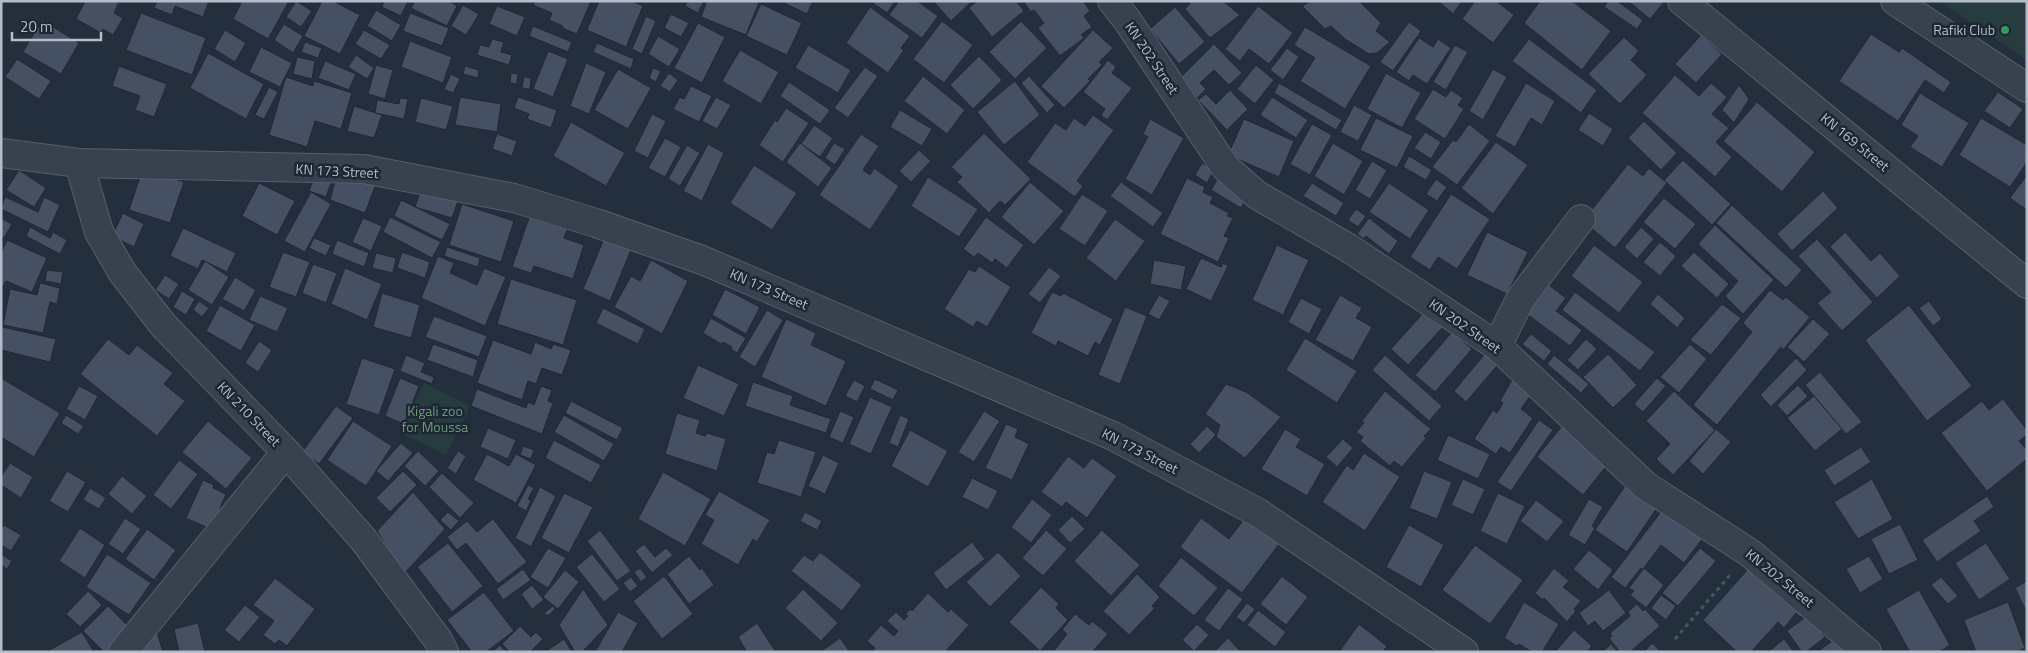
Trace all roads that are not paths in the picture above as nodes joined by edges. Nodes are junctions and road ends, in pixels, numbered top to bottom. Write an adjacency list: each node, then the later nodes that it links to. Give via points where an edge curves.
1 (1112, 1): 9 (street, KN 202 Street, via 1225,168 1257,195 1347,247)
2 (1682, 1): 8 (street, KN 169 Street)
3 (1896, 1): 4 (street)
4 (2027, 88)
5 (1, 153): 6 (street, KN 173 Street)
6 (78, 163): 10 (street, KN 210 Street, via 98,232 122,272 164,326); 13 (street, KN 173 Street, via 364,170 514,198 684,254 1113,436 1257,512)
7 (1581, 219): 9 (street, via 1521,298)
8 (2027, 284)
9 (1497, 346): 14 (street, KN 202 Street, via 1646,486 1750,552)
10 (286, 452): 11 (street); 12 (street, KN 210 Street, via 363,539)
11 (122, 652)
12 (444, 652)
13 (1464, 652)
14 (1867, 652)

